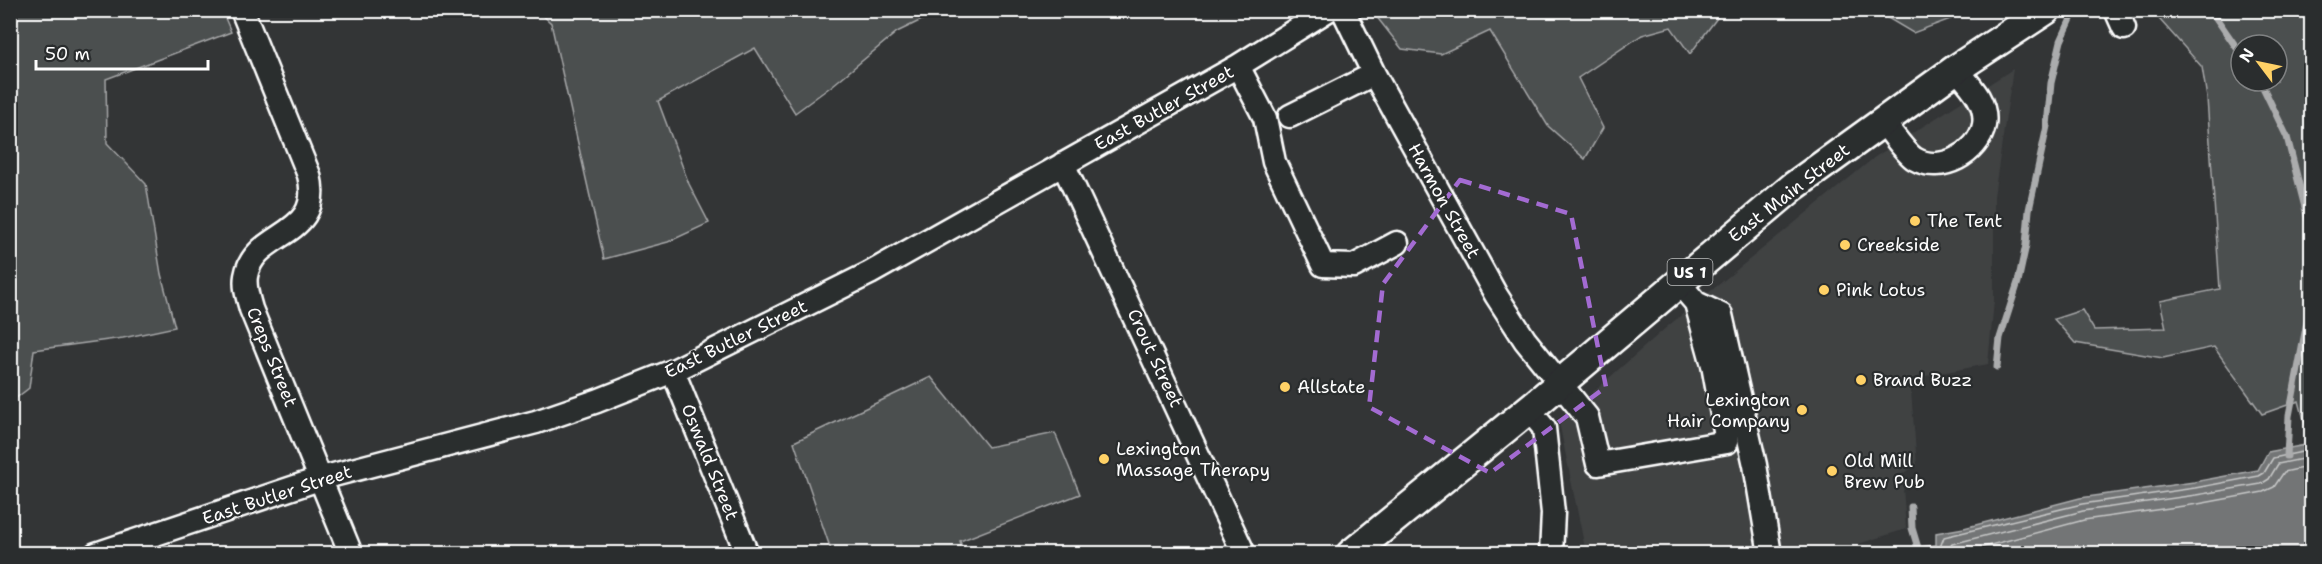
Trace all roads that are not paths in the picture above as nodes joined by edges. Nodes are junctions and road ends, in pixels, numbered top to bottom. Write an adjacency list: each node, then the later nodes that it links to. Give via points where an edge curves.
1 (242, 10): 16 (street, Creps Street, via 312,189 305,216 254,258 246,275 246,292)
2 (1328, 10): 5 (street, East Butler Street)
3 (1343, 10): 7 (street, Harmon Street)
4 (2046, 10): 6 (main road, East Main Street / US 1)
5 (1238, 66): 10 (street, East Butler Street); 11 (street, via 1265,118 1274,162 1323,265 1354,266)
6 (1956, 69): 9 (main road, East Main Street / US 1); 9 (street, via 1977,95 1984,125 1973,145 1959,158 1937,164 1914,158)
7 (1374, 74): 8 (street); 14 (street, Harmon Street, via 1496,295 1525,340)
8 (1290, 116)
9 (1882, 121): 12 (main road, East Main Street / US 1, via 1794,186)
10 (1064, 164): 13 (street, East Butler Street, via 870,273); 21 (street, Crout Street)
11 (1397, 243)
12 (1686, 293): 14 (main road, East Main Street / US 1); 14 (street, Harmon Street, via 1713,365 1726,442 1599,464 1587,417); 23 (street, via 1721,315 1755,465)
13 (673, 370): 16 (street, East Butler Street, via 536,422); 20 (street, Oswald Street)
14 (1560, 383): 15 (main road, East Main Street / US 1)
15 (1528, 409): 17 (street, via 1544,428); 22 (main road, East Main Street / US 1)
16 (322, 478): 18 (street, East Butler Street); 19 (street, Creps Street)
17 (1556, 549)
18 (96, 554)
19 (351, 554)
20 (747, 554)
21 (1244, 554)
22 (1351, 554)
23 (1770, 554)

